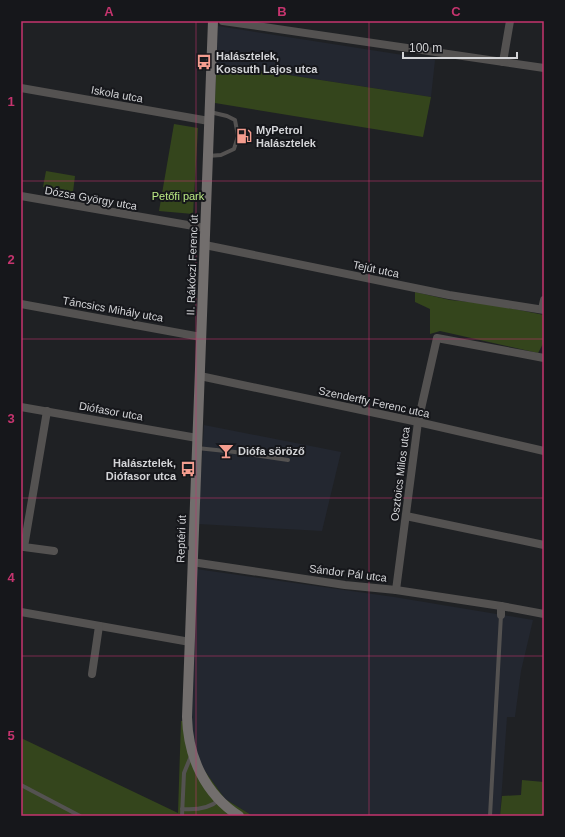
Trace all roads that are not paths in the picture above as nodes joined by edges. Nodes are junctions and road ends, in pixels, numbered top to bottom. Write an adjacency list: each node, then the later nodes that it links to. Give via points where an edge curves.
1 (213, 21): 7 (main road, II. Rákóczi Ferenc út)
2 (223, 21): 4 (street)
3 (510, 21): 4 (street)
4 (503, 62): 5 (street)
5 (544, 68)
6 (21, 88): 7 (street, Iskola utca)
7 (209, 116): 8 (main road, II. Rákóczi Ferenc út); 8 (lane, via 227,116 235,120 238,136 234,149 222,155)
8 (208, 156): 10 (main road, II. Rákóczi Ferenc út)
9 (21, 196): 10 (street, Dózsa György utca)
10 (205, 228): 11 (main road, II. Rákóczi Ferenc út)
11 (205, 245): 14 (street, Tejút utca, via 449,295); 15 (main road, II. Rákóczi Ferenc út)
12 (544, 300): 14 (street)
13 (21, 304): 15 (street, Táncsics Mihály utca)
14 (543, 309)
15 (201, 337): 17 (main road, II. Rákóczi Ferenc út)
16 (544, 358): 20 (street, Osztoics Milos utca, via 437,338)
17 (200, 376): 20 (street, Szenderffy Ferenc utca); 21 (main road, II. Rákóczi Ferenc út)
18 (21, 407): 19 (street, Diófasor utca)
19 (47, 411): 21 (street, Diófasor utca); 26 (street, via 24,547)
20 (418, 422): 22 (street, Szenderffy Ferenc utca); 24 (street, Osztoics Milos utca)
21 (197, 443): 23 (lane); 27 (main road, Reptéri út)
22 (544, 451)
23 (288, 460)
24 (406, 516): 25 (street); 28 (street, Osztoics Milos utca)
25 (544, 545)
26 (54, 551)
27 (192, 562): 28 (street, Sándor Pál utca); 34 (main road, Reptéri út)
28 (396, 590): 29 (street, Sándor Pál utca)
29 (502, 606): 31 (street, Sándor Pál utca); 32 (street)
30 (21, 612): 33 (street)
31 (544, 614)
32 (501, 615): 43 (lane)
33 (99, 626): 34 (street); 35 (street)
34 (190, 642): 36 (main road, Reptéri út, via 187,717)
35 (92, 674)
36 (192, 755): 38 (main road, Reptéri út, via 199,772); 39 (lane, via 184,773)
37 (21, 785): 40 (lane)
38 (219, 800): 39 (lane, via 214,805 195,810); 42 (main road, Reptéri út)
39 (182, 809): 41 (lane)
40 (80, 816)
41 (182, 816)
42 (239, 816)
43 (490, 816)

